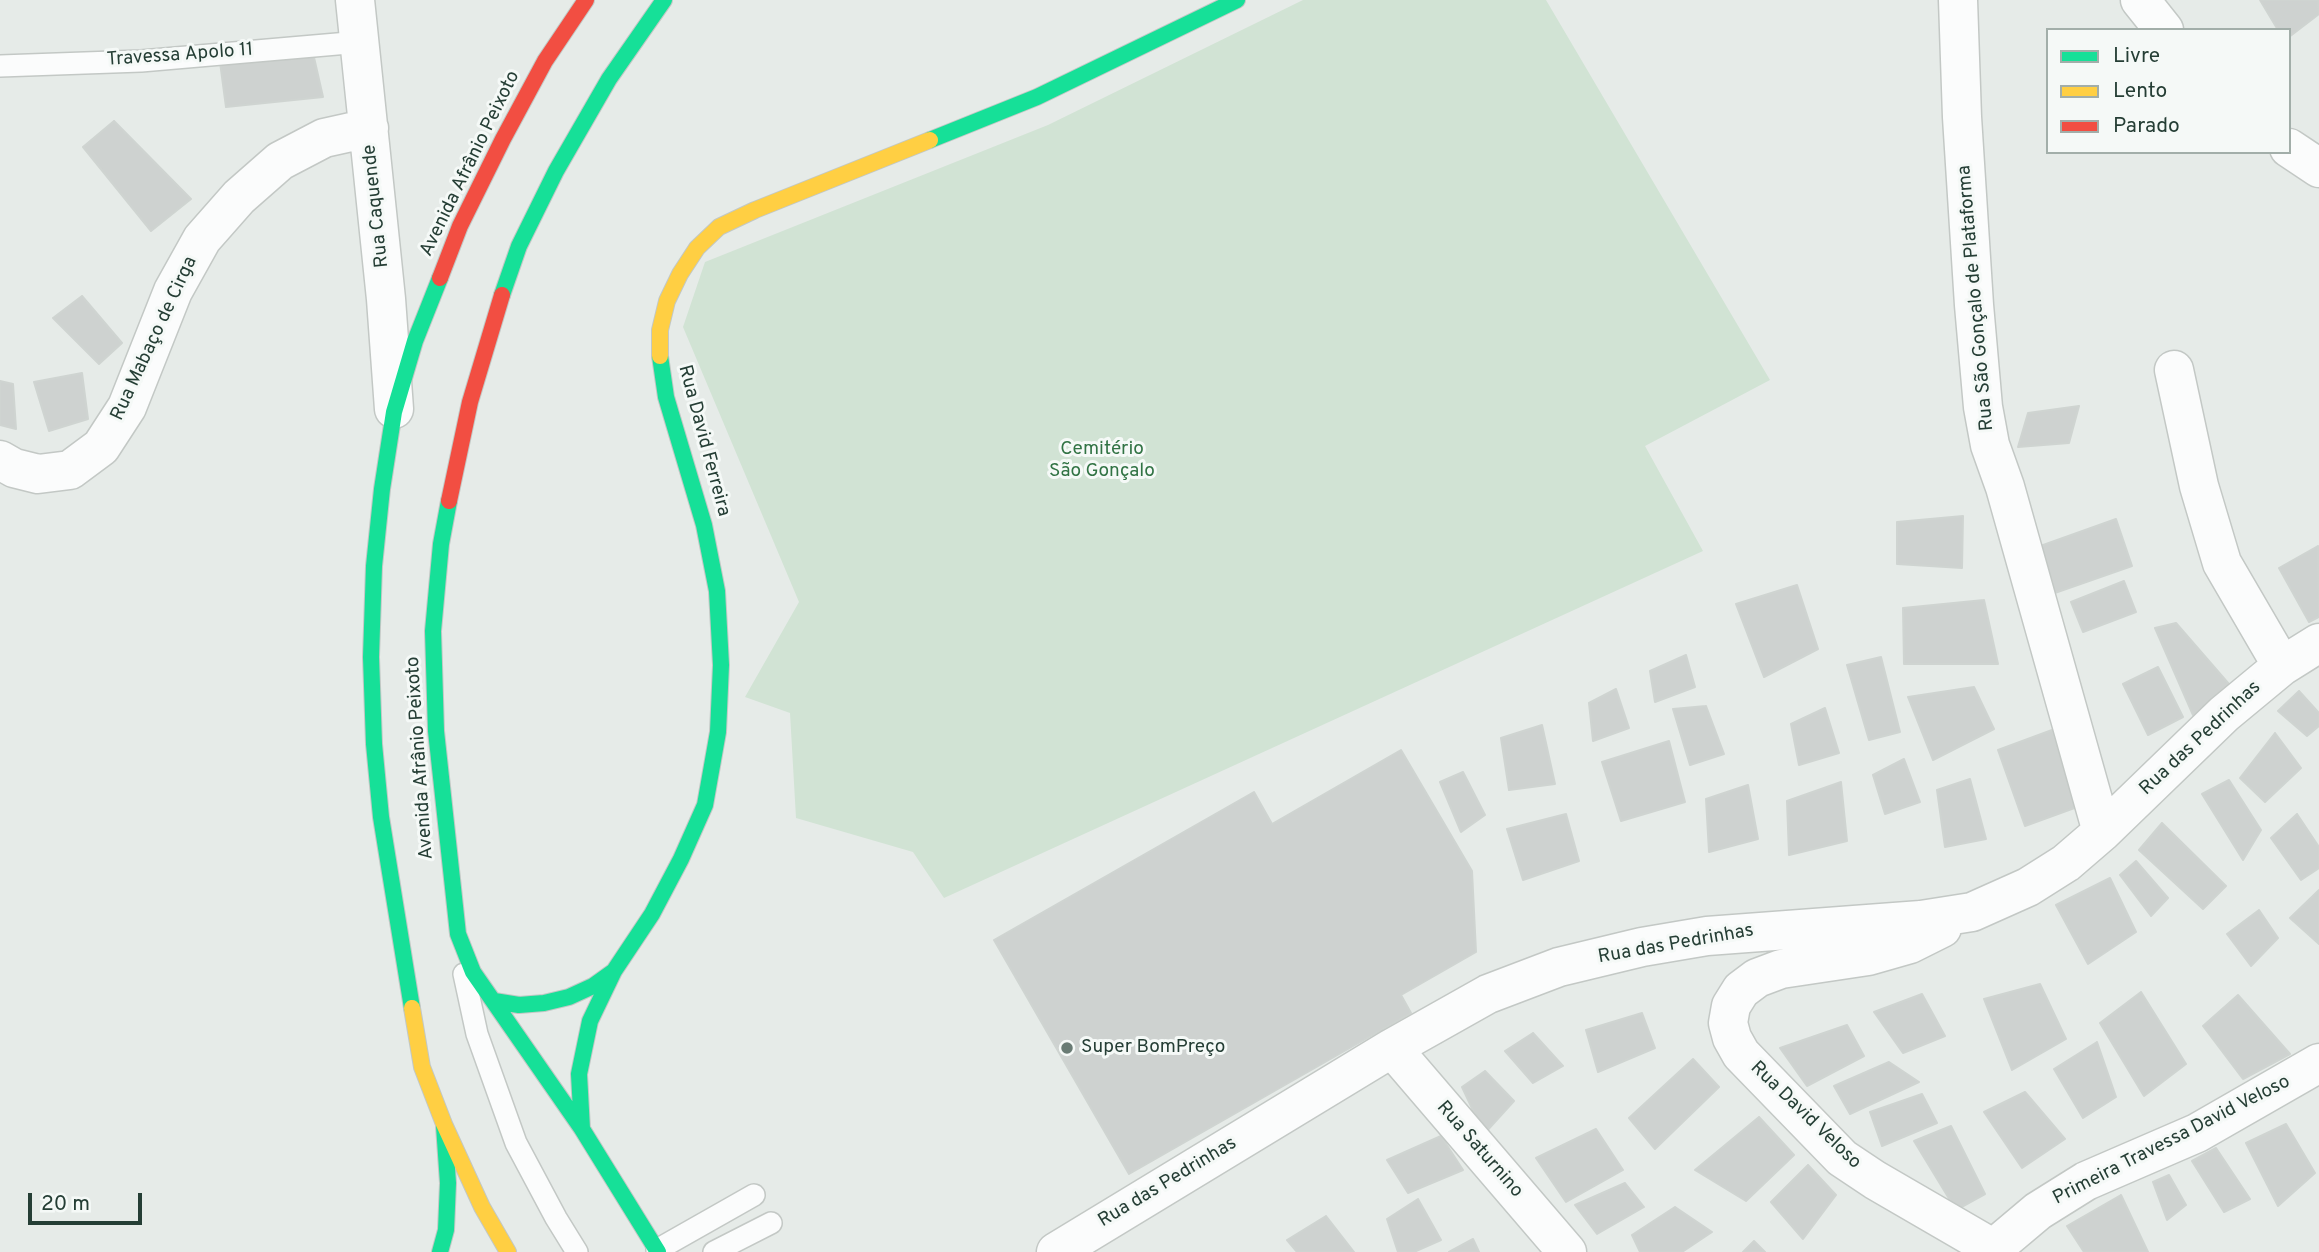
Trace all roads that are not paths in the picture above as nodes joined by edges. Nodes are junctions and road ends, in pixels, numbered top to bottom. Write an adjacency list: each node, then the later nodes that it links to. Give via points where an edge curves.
1 (355, 0): 8 (street, Rua Caquende)
2 (586, 0): 14 (main road, Avenida Afrânio Peixoto, via 545,61 460,226 415,341)
3 (664, 0): 20 (main road, Avenida Afrânio Peixoto, via 609,79 519,246 491,326 454,473 441,544 433,631 436,731)
4 (1237, 0): 21 (main road, Rua David Ferreira, via 1037,97 719,227 697,248 680,274 660,330 660,362 717,591 718,732 705,805 652,914)
5 (1958, 0): 18 (street, Rua São Gonçalo de Plataforma, via 1983,407 1990,445)
6 (2140, 0): 7 (street)
7 (2162, 28)
8 (360, 42): 9 (lane, Travessa Apolo 11, via 141,61); 10 (street, Rua Caquende)
9 (0, 66)
10 (369, 128): 14 (street, Rua Caquende); 15 (street, Rua Mabaço de Cirga, via 324,138 281,161 239,197 202,239 173,291 127,407 101,447 71,470 38,474)
11 (2291, 149): 12 (street)
12 (2319, 168)
13 (2174, 370): 17 (street, via 2199,486 2222,563)
14 (394, 412): 25 (main road, Avenida Afrânio Peixoto, via 374,566 374,744 383,831 422,1067)
15 (0, 460)
16 (2319, 643): 17 (street, Rua das Pedrinhas)
17 (2282, 666): 18 (street, Rua das Pedrinhas, via 2224,714)
18 (2102, 832): 19 (street, Rua das Pedrinhas, via 2028,887)
19 (1972, 912): 23 (street, Rua das Pedrinhas, via 1707,936 1618,953 1559,967 1488,995); 29 (street, Rua David Veloso, via 1910,944 1868,956 1781,969 1757,978 1741,990 1728,1023 1741,1054 1842,1158)
20 (458, 934): 22 (main road, Avenida Afrânio Peixoto, via 473,972); 33 (lane, via 477,1034 494,1087 516,1143)
21 (614, 971): 22 (main road, Rua David Ferreira, via 569,997 544,1003); 26 (main road, Rua David Ferreira, via 590,1021 579,1074)
22 (494, 1001): 26 (main road, Avenida Afrânio Peixoto)
23 (1392, 1048): 35 (street, Rua das Pedrinhas); 36 (street, Rua Saturnino)
24 (2319, 1063): 29 (street, Primeira Travessa David Veloso, via 2197,1133 2086,1181 2038,1211)
25 (444, 1124): 31 (main road, via 448,1183); 32 (main road, Avenida Afrânio Peixoto)
26 (582, 1129): 30 (main road, Avenida Afrânio Peixoto)
27 (754, 1195): 30 (lane)
28 (771, 1223): 34 (lane)
29 (1997, 1250)
30 (657, 1251)
31 (440, 1252)
32 (508, 1252)
33 (577, 1252)
34 (714, 1252)
35 (1056, 1252)
36 (1567, 1252)

